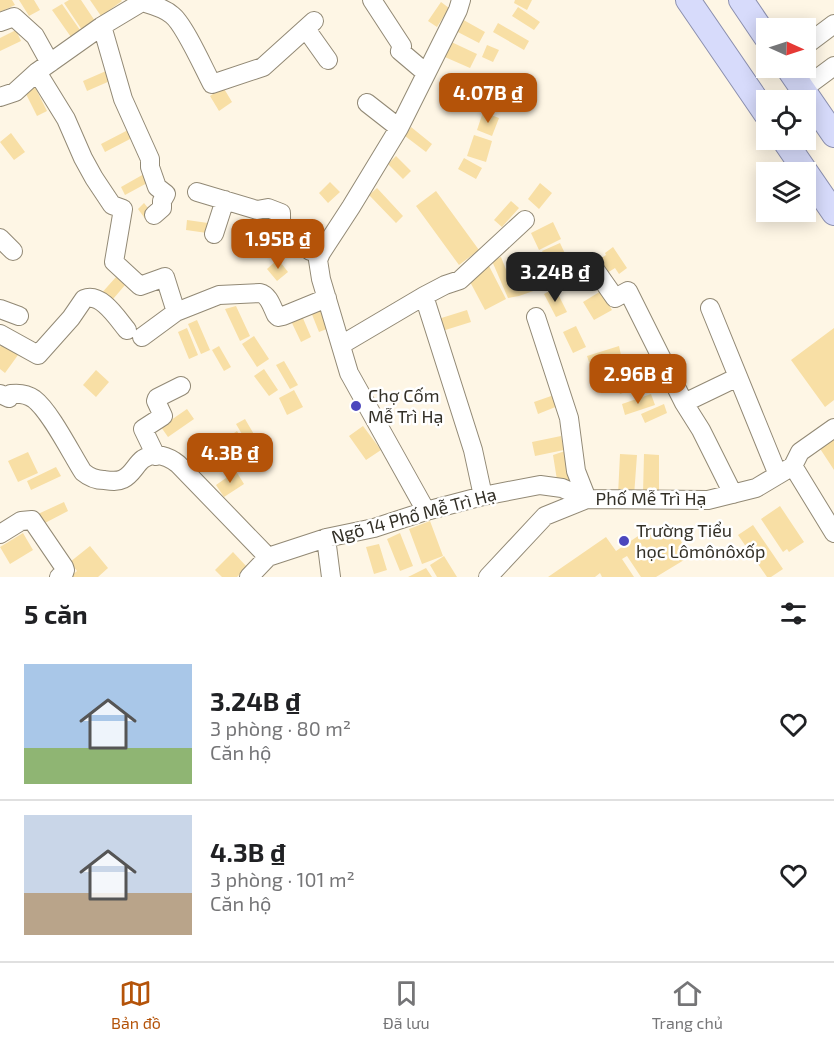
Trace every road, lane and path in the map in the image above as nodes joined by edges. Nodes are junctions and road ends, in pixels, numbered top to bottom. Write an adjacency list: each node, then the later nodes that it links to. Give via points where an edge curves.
1 (372, 0): 14 (street, via 402,46 400,51)
2 (461, 0): 14 (street)
3 (688, 0): 18 (main road)
4 (741, 0): 7 (main road)
5 (141, 1): 9 (street); 11 (street, via 173,15 212,84 263,67 310,25)
6 (0, 22): 13 (street, via 14,17 35,36)
7 (756, 22)
8 (834, 24): 10 (street)
9 (102, 26): 13 (street); 27 (street, via 123,99 150,159 157,187 166,194 162,208)
10 (816, 38)
11 (328, 60)
12 (834, 66): 16 (street)
13 (43, 68): 17 (street, via 15,92); 36 (street, via 94,178 112,205 123,208 114,262 140,286 165,276)
14 (426, 73): 21 (street)
15 (795, 78): 16 (main road)
16 (803, 90)
17 (0, 97)
18 (756, 99)
19 (367, 103): 21 (street)
20 (816, 109): 22 (main road)
21 (399, 128): 30 (street)
22 (834, 135)
23 (791, 150): 26 (main road)
24 (197, 192): 25 (street)
25 (225, 200): 29 (street); 30 (street, via 281,213 281,229 309,251)
26 (834, 213)
27 (154, 215)
28 (525, 220): 32 (street, via 460,280)
29 (214, 234)
30 (321, 253): 33 (street, via 318,260)
31 (594, 268): 44 (street, via 615,298 628,291)
32 (424, 296): 40 (street); 49 (street, via 473,450)
33 (327, 298): 36 (street, via 278,317 266,288 219,295); 40 (street)
34 (710, 308): 41 (street)
35 (0, 309): 37 (street)
36 (176, 312): 39 (street, via 134,334 99,300 90,297 84,299 38,355)
37 (19, 316)
38 (536, 317): 50 (street, via 569,418 576,471)
39 (0, 334)
40 (341, 345): 51 (street, via 349,373)
41 (738, 377): 44 (street); 47 (street)
42 (181, 386): 46 (street, via 157,399 164,416 142,429)
43 (0, 394): 46 (street, via 9,398 18,393 28,396 42,407 87,476 121,480 144,458)
44 (684, 403): 48 (street)
45 (834, 428): 47 (street, via 800,452)
46 (156, 456): 55 (street, via 178,464)
47 (785, 470): 48 (street, Phố Mễ Trì Hạ, via 756,488); 52 (street)
48 (733, 494): 50 (street, Phố Mễ Trì Hạ, via 708,500)
49 (483, 496): 50 (street, Ngõ 14 Phố Mễ Trì Hạ, via 540,485 562,488); 51 (street, Ngõ 14 Phố Mễ Trì Hạ)
50 (587, 499): 59 (street, Phố Mễ Trì Hạ, via 545,516)
51 (426, 511): 54 (street, Ngõ 14 Phố Mễ Trì Hạ)
52 (834, 533)
53 (0, 534): 56 (street, via 21,521 32,520 64,567)
54 (326, 538): 55 (street, Ngõ 14 Phố Mễ Trì Hạ); 58 (street)
55 (268, 557): 57 (street, Ngõ 14 Phố Mễ Trì Hạ)
56 (59, 577)
57 (249, 577)
58 (331, 577)
59 (488, 577)

